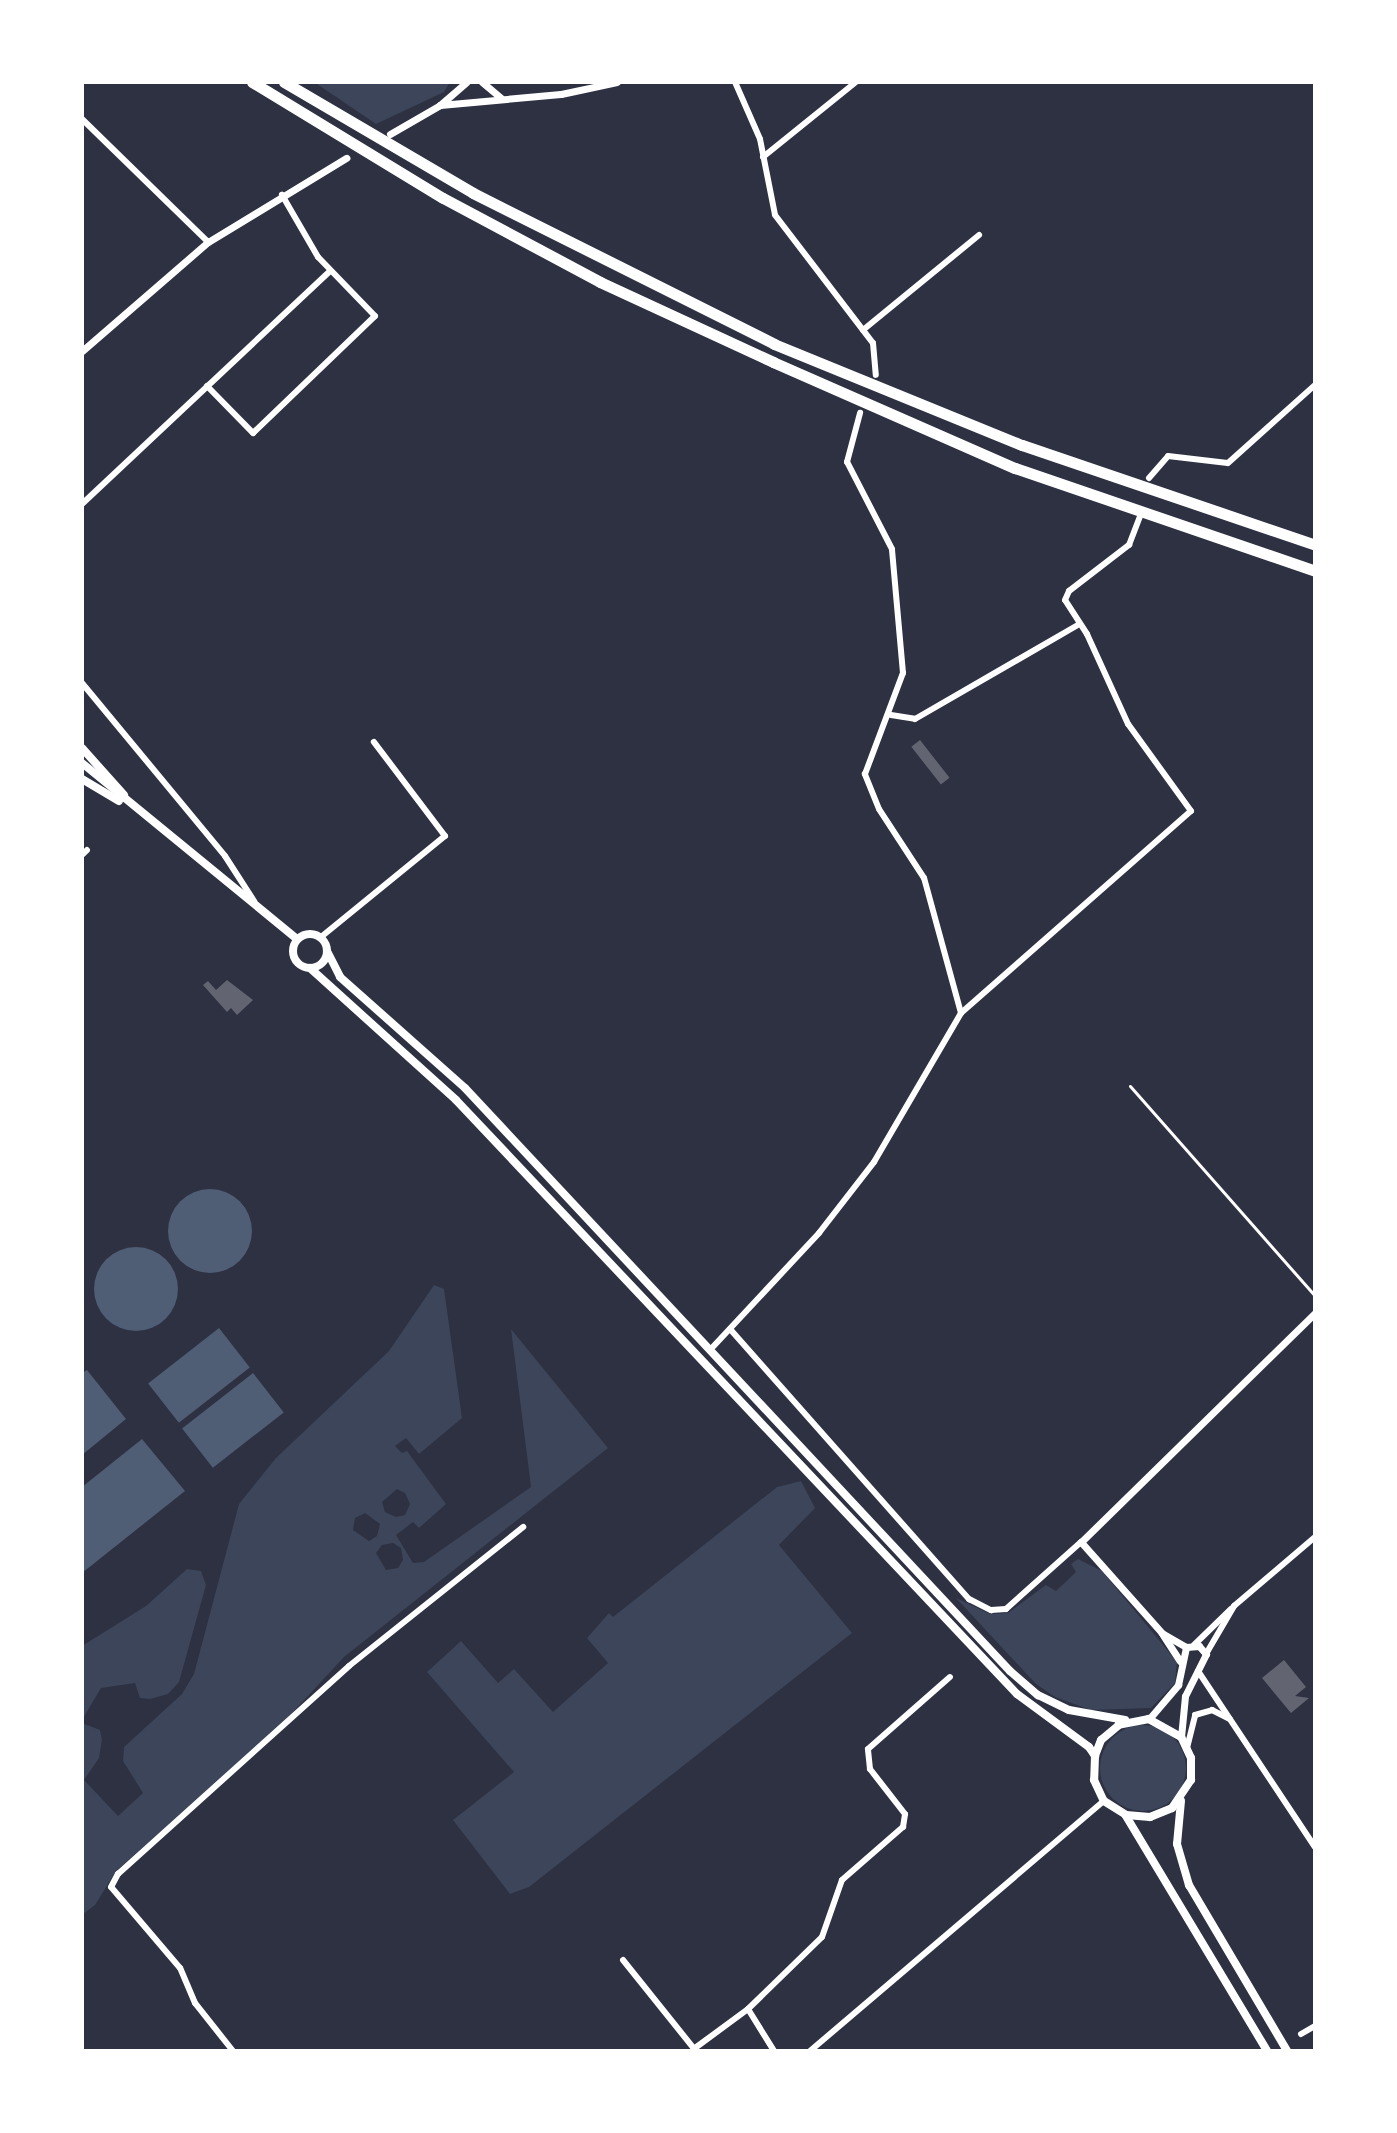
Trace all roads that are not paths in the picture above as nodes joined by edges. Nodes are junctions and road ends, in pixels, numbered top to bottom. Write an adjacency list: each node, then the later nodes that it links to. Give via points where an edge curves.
1 (252, 82): 28 (highway, via 469,212 600,282 758,356 1015,468)
2 (284, 82): 27 (highway, via 473,193 774,344 1022,445)
3 (466, 82): 9 (street)
4 (482, 82): 8 (street)
5 (617, 82): 8 (street)
6 (735, 82): 12 (street)
7 (856, 82): 12 (street)
8 (503, 99): 9 (street)
9 (440, 105): 11 (street)
10 (82, 119): 16 (street)
11 (390, 134)
12 (763, 157): 18 (street, via 775,215)
13 (346, 158): 14 (street)
14 (282, 195): 16 (street); 17 (street)
15 (979, 235): 18 (street)
16 (208, 242): 19 (street)
17 (330, 271): 22 (street); 22 (street, via 375,316 253,433)
18 (863, 330): 20 (street, via 878,354)
19 (82, 351)
20 (876, 375)
21 (1315, 385): 24 (street, via 1228,463 1168,456)
22 (207, 386): 25 (street)
23 (860, 413): 31 (street, via 847,462 892,549 900,618 903,673)
24 (1149, 478)
25 (82, 504)
26 (1140, 517): 29 (street, via 1129,545 1065,596)
27 (1315, 545)
28 (1315, 571)
29 (1078, 625): 31 (street, via 915,719); 42 (street, via 1128,724 1191,811)
30 (82, 683): 37 (street, via 225,856)
31 (891, 715): 42 (street, via 865,774 879,809 924,878)
32 (374, 742): 38 (street, via 445,836)
33 (82, 748): 36 (main road)
34 (82, 763): 36 (main road)
35 (82, 779): 36 (main road)
36 (140, 815): 37 (main road)
37 (265, 917): 39 (main road)
38 (321, 937): 39 (main road, via 306,933); 40 (main road)
39 (297, 939): 41 (main road, via 293,956)
40 (327, 951): 41 (main road, via 322,963); 47 (main road, via 340,977 465,1088)
41 (310, 968): 63 (main road, via 456,1100 1017,1694)
42 (961, 1013): 46 (street, via 874,1162 819,1233)
43 (1130, 1086): 44 (lane)
44 (1315, 1296)
45 (1315, 1313): 50 (street)
46 (730, 1329): 47 (street); 50 (street, via 969,1599 991,1610 1006,1609)
47 (710, 1350): 59 (main road, via 1038,1695 1069,1710)
48 (523, 1527): 74 (street, via 349,1666 118,1874 111,1887 180,1968 195,2003)
49 (1315, 1537): 51 (street)
50 (1081, 1542): 52 (street)
51 (1234, 1606): 53 (street); 54 (street)
52 (1162, 1633): 53 (street); 55 (street)
53 (1190, 1646): 54 (street); 55 (street)
54 (1206, 1654): 56 (street)
55 (1181, 1663): 58 (street, via 1178,1685)
56 (1198, 1671): 60 (street); 61 (street, via 1185,1696)
57 (950, 1677): 69 (street, via 868,1749 870,1769 905,1814 903,1827 845,1877 822,1937)
58 (1149, 1719): 59 (main road); 61 (main road)
59 (1130, 1720): 63 (main road, via 1109,1731)
60 (1233, 1721): 62 (street, via 1212,1710 1195,1715); 67 (street)
61 (1181, 1737): 62 (main road)
62 (1187, 1748): 64 (main road, via 1191,1780)
63 (1095, 1756): 65 (main road, via 1094,1780)
64 (1181, 1799): 66 (main road, via 1162,1814); 77 (main road, via 1177,1844 1189,1885)
65 (1104, 1801): 66 (main road); 73 (street)
66 (1126, 1815): 76 (main road)
67 (1315, 1847)
68 (623, 1960): 72 (street)
69 (748, 2009): 72 (street); 75 (street)
70 (1315, 2026): 71 (street)
71 (1301, 2034)
72 (696, 2049)
73 (813, 2050)
74 (233, 2051)
75 (774, 2051)
76 (1267, 2051)
77 (1287, 2051)

